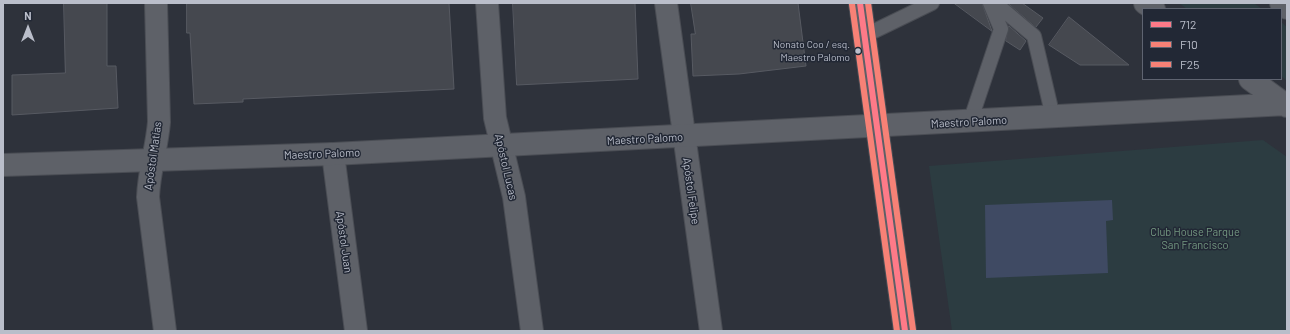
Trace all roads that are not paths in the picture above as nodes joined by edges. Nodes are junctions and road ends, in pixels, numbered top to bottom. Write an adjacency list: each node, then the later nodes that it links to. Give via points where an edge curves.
1 (156, 3): 19 (street, Apóstol Matías, via 159,122)
2 (487, 3): 17 (street, Apóstol Lucas, via 495,118)
3 (666, 3): 16 (street, Apóstol Felipe)
4 (860, 3): 10 (main road)
5 (932, 3): 10 (lane)
6 (990, 3): 14 (lane, via 1001,29)
7 (995, 3): 13 (lane, via 1034,36)
8 (1281, 3): 9 (street)
9 (1287, 8)
10 (864, 36): 15 (main road)
11 (1251, 80): 12 (street)
12 (1286, 105): 13 (street, Maestro Palomo)
13 (1053, 117): 14 (street, Maestro Palomo)
14 (970, 122): 15 (street, Maestro Palomo)
15 (877, 127): 16 (street, Maestro Palomo); 25 (main road)
16 (684, 137): 17 (street, Maestro Palomo); 24 (street, Apóstol Felipe)
17 (502, 146): 18 (street, Maestro Palomo); 23 (street, Apóstol Lucas, via 514,197)
18 (333, 154): 19 (street, Maestro Palomo); 22 (street, Apóstol Juan)
19 (154, 160): 20 (street, Maestro Palomo); 21 (street, Apóstol Matías, via 149,182 149,212)
20 (3, 165)
21 (165, 331)
22 (356, 331)
23 (532, 331)
24 (711, 331)
25 (905, 331)

